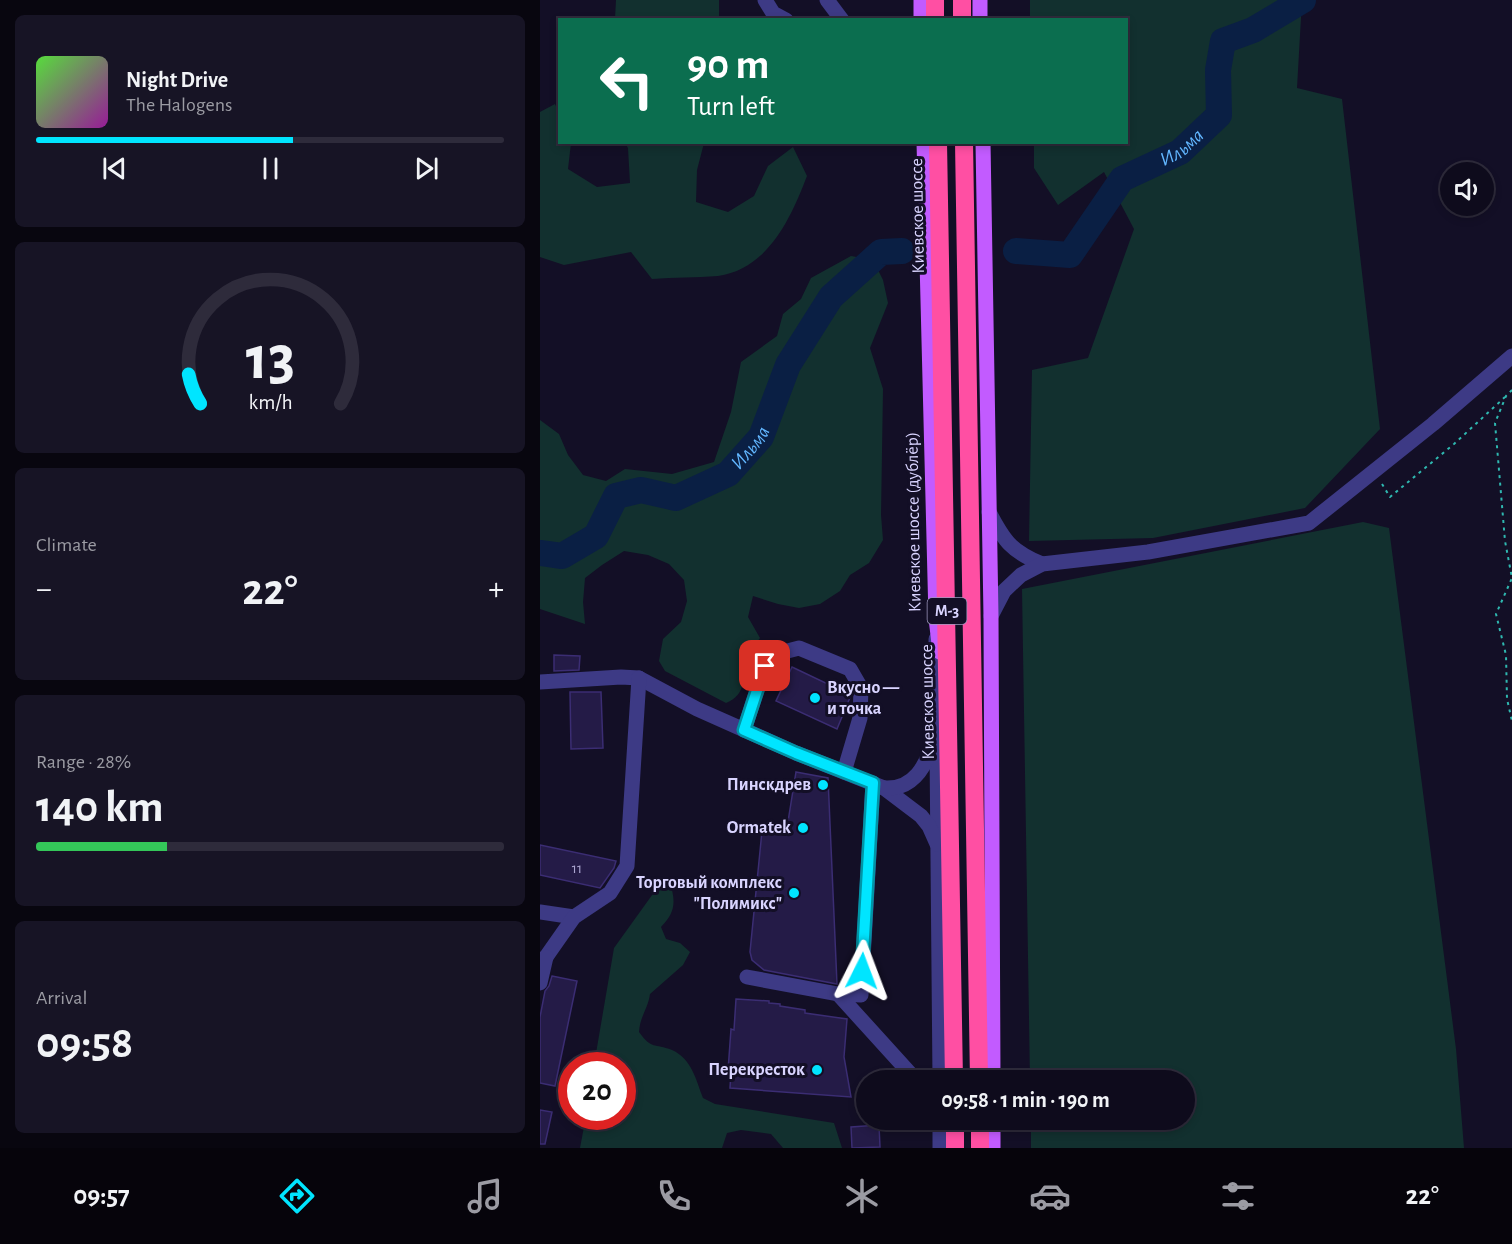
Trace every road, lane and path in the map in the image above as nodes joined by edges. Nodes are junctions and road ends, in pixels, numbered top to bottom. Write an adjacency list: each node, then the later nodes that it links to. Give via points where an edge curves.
1 (765, 0): 7 (street, via 773,13)
2 (827, 0): 8 (street)
3 (921, 0): 9 (main road)
4 (935, 0): 10 (highway)
5 (962, 0): 11 (highway)
6 (980, 0): 12 (main road)
7 (782, 18)
8 (840, 18)
9 (921, 18)
10 (936, 18)
11 (962, 18)
12 (981, 18)
13 (924, 144): 27 (main road, Киевское шоссе (дублёр), via 936,618)
14 (938, 144): 27 (highway, Киевское шоссе / М-3)
15 (964, 144): 41 (highway, М-3)
16 (983, 144): 21 (main road)
17 (1512, 356): 20 (street)
18 (1512, 390): 19 (path)
19 (1506, 396): 20 (path, via 1390,497); 26 (path, via 1495,423 1512,578 1496,614 1506,655)
20 (1374, 471): 22 (street, via 1309,523 1148,552)
21 (989, 512): 22 (street, via 1001,535 1020,555); 23 (main road)
22 (1042, 564): 23 (street, via 1021,575 1004,591)
23 (991, 616): 42 (main road)
24 (639, 678): 25 (street); 28 (street); 33 (street, via 627,866 610,893)
25 (540, 682)
26 (1512, 721)
27 (944, 729): 30 (street, via 915,778 895,789); 31 (street); 40 (highway, Киевское шоссе / М-3)
28 (744, 730): 29 (street); 29 (street, via 765,666 776,654 799,648 850,669 861,688 860,718)
29 (844, 772): 30 (street)
30 (878, 786): 31 (street, via 921,816); 37 (street, via 861,995)
31 (939, 849): 39 (street)
32 (540, 912): 33 (street)
33 (574, 917): 34 (street)
34 (543, 959): 36 (street)
35 (747, 977): 37 (street)
36 (540, 983)
37 (838, 994): 38 (street)
38 (906, 1070)
39 (940, 1070)
40 (954, 1070)
41 (979, 1070)
42 (993, 1070)
43 (940, 1130): 47 (street)
44 (955, 1130): 48 (highway)
45 (980, 1130): 49 (highway)
46 (993, 1130): 50 (main road)
47 (940, 1148)
48 (955, 1148)
49 (980, 1148)
50 (993, 1148)

